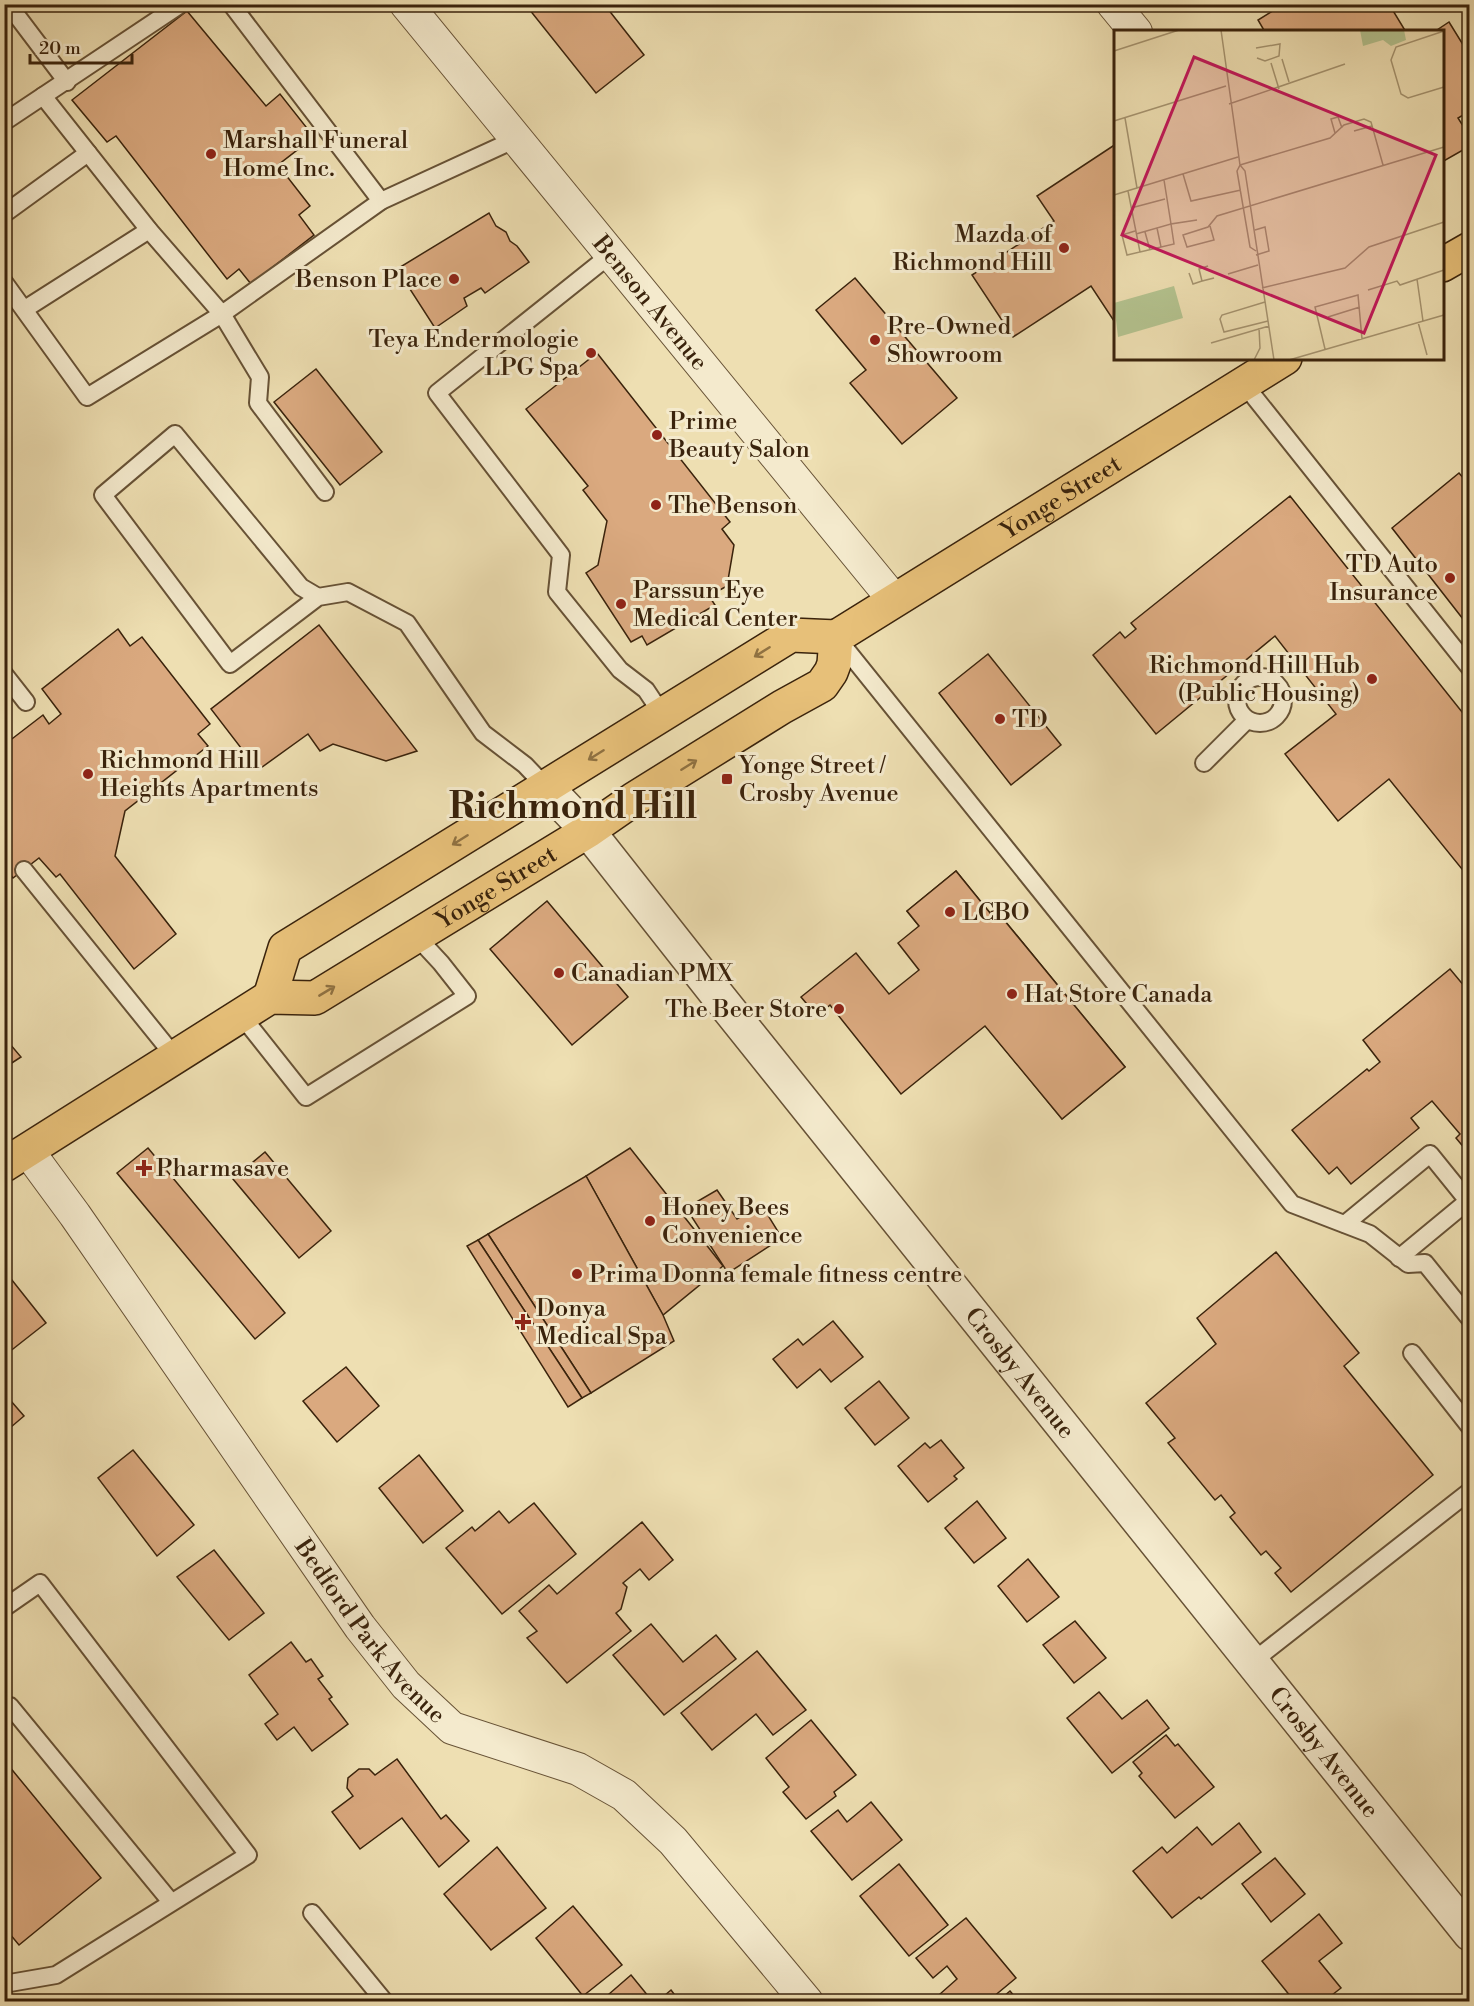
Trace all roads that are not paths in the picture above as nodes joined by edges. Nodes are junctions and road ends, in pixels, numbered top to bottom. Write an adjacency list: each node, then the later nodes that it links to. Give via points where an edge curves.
1 (8, 4): 7 (lane)
2 (181, 4): 7 (lane)
3 (231, 4): 12 (lane)
4 (406, 4): 10 (street, Benson Avenue)
5 (1113, 4): 6 (street)
6 (1134, 30)
7 (67, 82): 8 (lane)
8 (44, 96): 9 (lane); 11 (lane)
9 (4, 122)
10 (516, 139): 12 (lane); 16 (street, Benson Avenue)
11 (88, 153): 13 (lane); 14 (lane)
12 (381, 201): 20 (lane)
13 (4, 214)
14 (149, 230): 19 (lane); 20 (lane)
15 (1470, 249): 17 (main road)
16 (610, 255): 25 (street, Benson Avenue); 30 (lane, via 437,393 561,555 557,592 620,670 646,690)
17 (1444, 264)
18 (4, 282): 19 (lane)
19 (25, 309): 20 (lane, via 87,397)
20 (222, 314): 23 (lane, via 260,377 258,403)
21 (1282, 360): 22 (main road, Yonge Street)
22 (1244, 384): 25 (main road, Yonge Street); 27 (lane)
23 (325, 492)
24 (318, 597): 24 (lane, via 301,586 175,434 103,495 230,664); 33 (lane, via 348,592 407,623 483,733 525,765)
25 (894, 600): 26 (main road, Yonge Street)
26 (836, 637): 30 (main road, one-way to 30, via 791,634); 34 (main road, Yonge Street, one-way to 26, via 822,685 834,664); 41 (lane, via 1292,1204)
27 (1470, 668)
28 (4, 674): 29 (lane)
29 (26, 702)
30 (662, 714): 33 (main road, one-way to 33)
31 (1247, 720): 32 (lane)
32 (1204, 763)
33 (546, 787): 34 (street, Crosby Avenue); 37 (main road, one-way to 37, via 285,948)
34 (588, 831): 36 (main road, Yonge Street); 48 (street, Crosby Avenue)
35 (24, 870): 39 (lane)
36 (416, 936): 37 (main road, Yonge Street, one-way to 36, via 315,998); 38 (lane, via 467,996 306,1097)
37 (270, 997): 38 (main road)
38 (241, 1015): 39 (main road)
39 (175, 1057): 40 (main road)
40 (16, 1158): 55 (street, Bedford Park Avenue, via 405,1685 452,1728 578,1769 624,1795 673,1842)
41 (1345, 1224): 42 (lane, via 1370,1234); 42 (lane, via 1430,1154 1468,1201)
42 (1399, 1258): 43 (lane, via 1408,1264 1425,1263)
43 (1470, 1319)
44 (1412, 1353): 45 (lane)
45 (1470, 1427)
46 (1470, 1491): 48 (lane)
47 (4, 1608): 50 (lane, via 40,1583 248,1855)
48 (1252, 1662): 52 (street, Crosby Avenue)
49 (10, 1706): 50 (lane)
50 (171, 1902): 53 (lane, via 56,1975)
51 (312, 1913): 54 (lane)
52 (1470, 1934)
53 (4, 1984)
54 (385, 2001)
55 (807, 2001)

